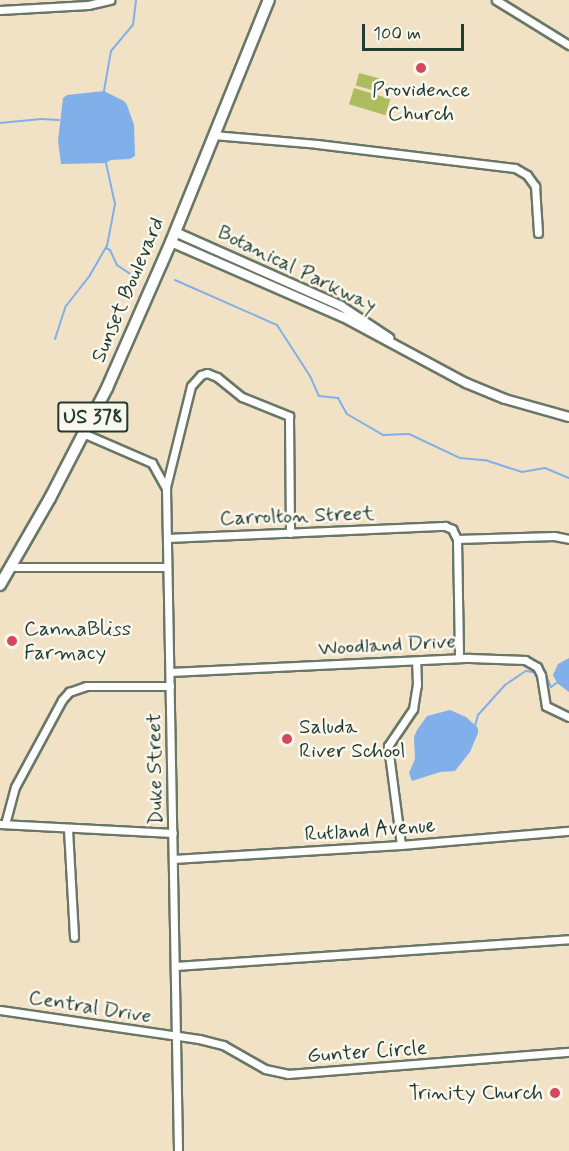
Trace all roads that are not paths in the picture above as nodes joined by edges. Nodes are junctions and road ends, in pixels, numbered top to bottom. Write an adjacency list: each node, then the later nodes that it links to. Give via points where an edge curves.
1 (110, 0): 4 (street)
2 (269, 0): 6 (main road, Sunset Boulevard / US 378)
3 (496, 0): 5 (street)
4 (0, 10)
5 (569, 45)
6 (213, 135): 7 (street, via 515,168 527,175 534,186); 8 (main road, Sunset Boulevard / US 378)
7 (538, 232)
8 (173, 237): 9 (street, Botanical Parkway, via 334,313 466,383); 10 (main road, Sunset Boulevard / US 378)
9 (569, 417)
10 (85, 434): 11 (street, Duke Street, via 152,463); 16 (main road, Sunset Boulevard / US 378)
11 (166, 488): 12 (street, via 191,386 207,373 242,397 289,416); 13 (street, Duke Street)
12 (290, 533): 13 (street, Carrolton Street); 14 (street, Carrolton Street, via 445,526 452,529)
13 (167, 538): 17 (street, Duke Street)
14 (457, 539): 15 (street); 19 (street)
15 (569, 539)
16 (10, 567): 17 (street); 18 (main road, Sunset Boulevard / US 378)
17 (167, 567): 21 (street, Duke Street)
18 (0, 585)
19 (459, 658): 20 (street, Woodland Drive); 23 (street, Woodland Drive, via 531,662 541,675 546,706)
20 (416, 661): 21 (street, Woodland Drive); 28 (street, via 413,709 388,746)
21 (170, 672): 22 (street, Duke Street)
22 (170, 686): 24 (street, via 86,686 69,692 15,787); 27 (street, Duke Street)
23 (569, 717)
24 (3, 824): 25 (street)
25 (68, 829): 27 (street); 30 (street)
26 (569, 831): 28 (street, Rutland Avenue)
27 (173, 832): 29 (street, Duke Street)
28 (400, 845): 29 (street, Rutland Avenue)
29 (173, 859): 32 (street, Duke Street)
30 (74, 938)
31 (569, 939): 32 (street)
32 (175, 966): 34 (street, Duke Street)
33 (0, 1010): 34 (street, Central Drive)
34 (176, 1037): 35 (street, Gunter Circle, via 224,1045 265,1069 288,1074); 36 (street, Duke Street)
35 (569, 1052)
36 (178, 1151)

